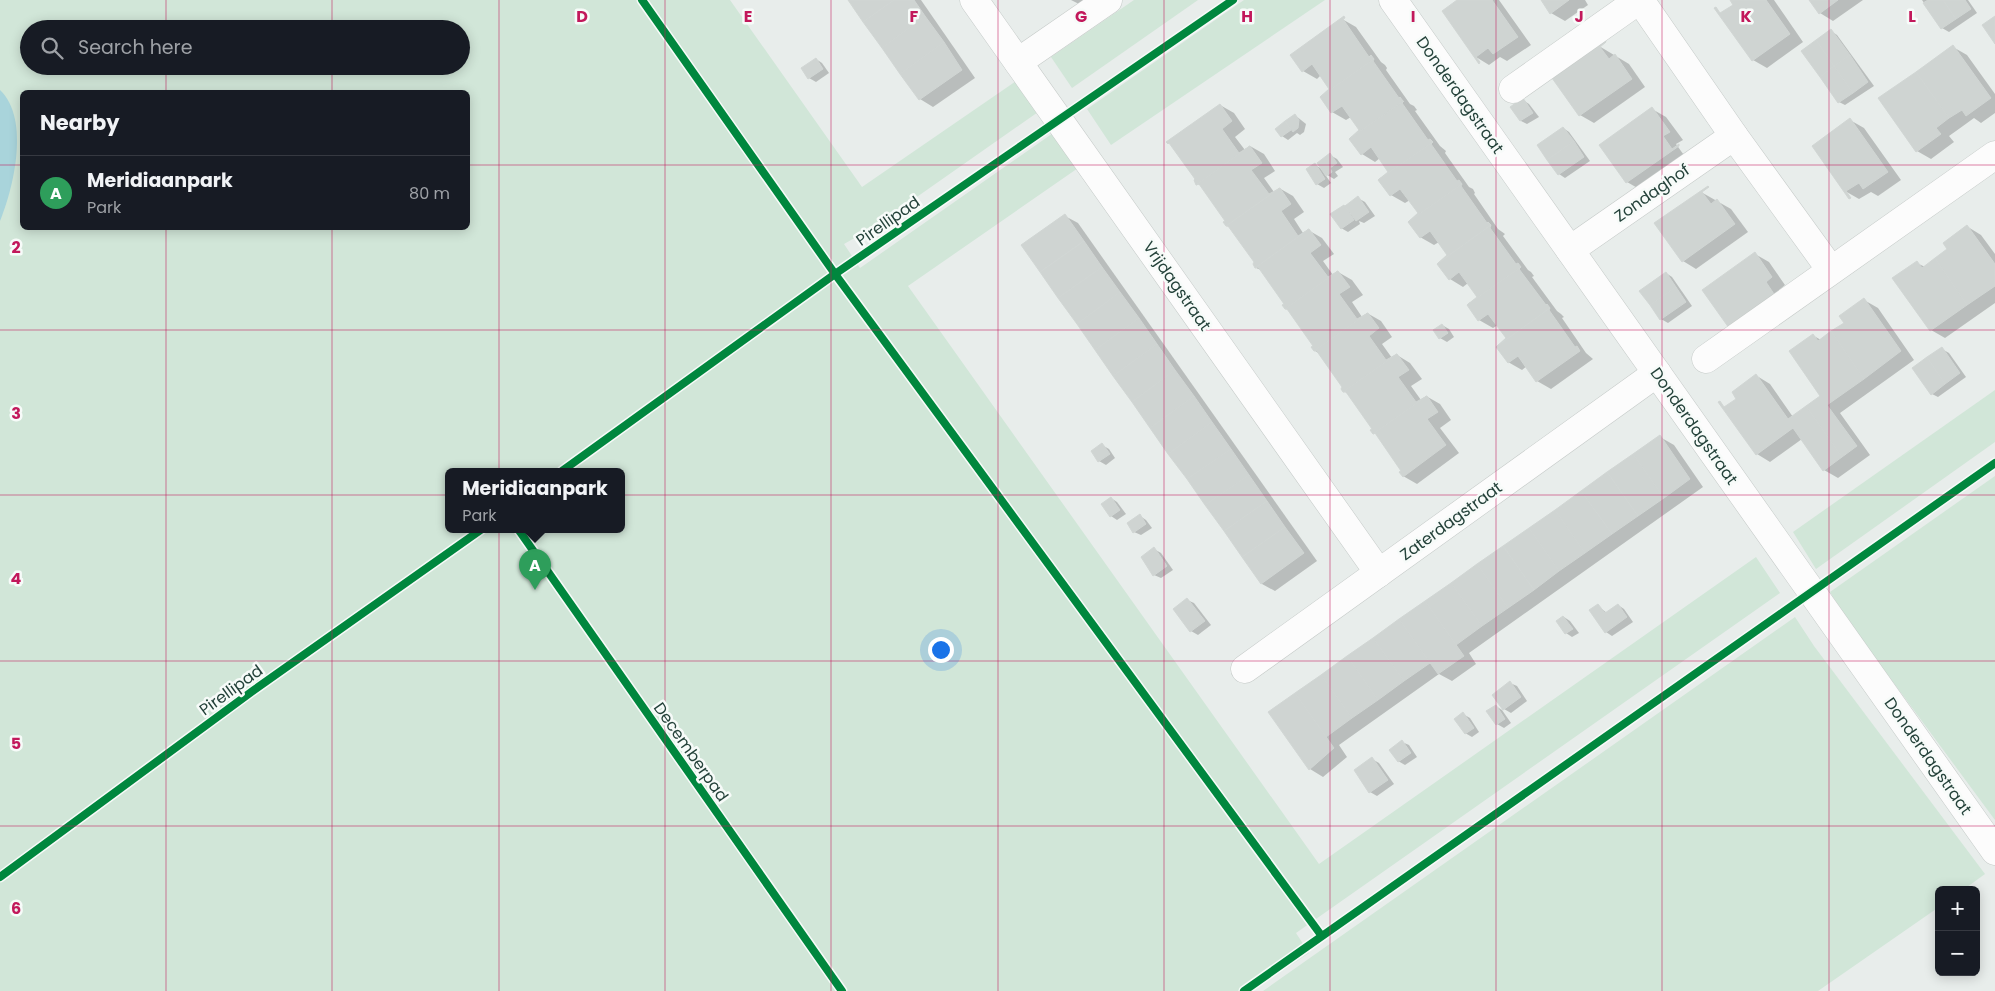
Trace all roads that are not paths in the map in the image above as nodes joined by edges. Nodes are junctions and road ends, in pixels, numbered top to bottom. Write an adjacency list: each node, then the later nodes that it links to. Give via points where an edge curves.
1 (974, 0): 5 (street, Vrijdagstraat)
2 (1108, 0): 5 (street)
3 (1393, 0): 9 (street, Donderdagstraat)
4 (1639, 0): 6 (street); 7 (street)
5 (1018, 62): 13 (street, Vrijdagstraat)
6 (1513, 89)
7 (1734, 136): 9 (street, Zondaghof); 10 (street)
8 (1995, 155): 10 (street)
9 (1570, 250): 12 (street, Donderdagstraat)
10 (1832, 270): 11 (street)
11 (1706, 358)
12 (1657, 373): 13 (street, Zaterdagstraat); 15 (street, Donderdagstraat)
13 (1380, 573): 14 (street, Zaterdagstraat)
14 (1245, 669)
15 (1995, 851)

